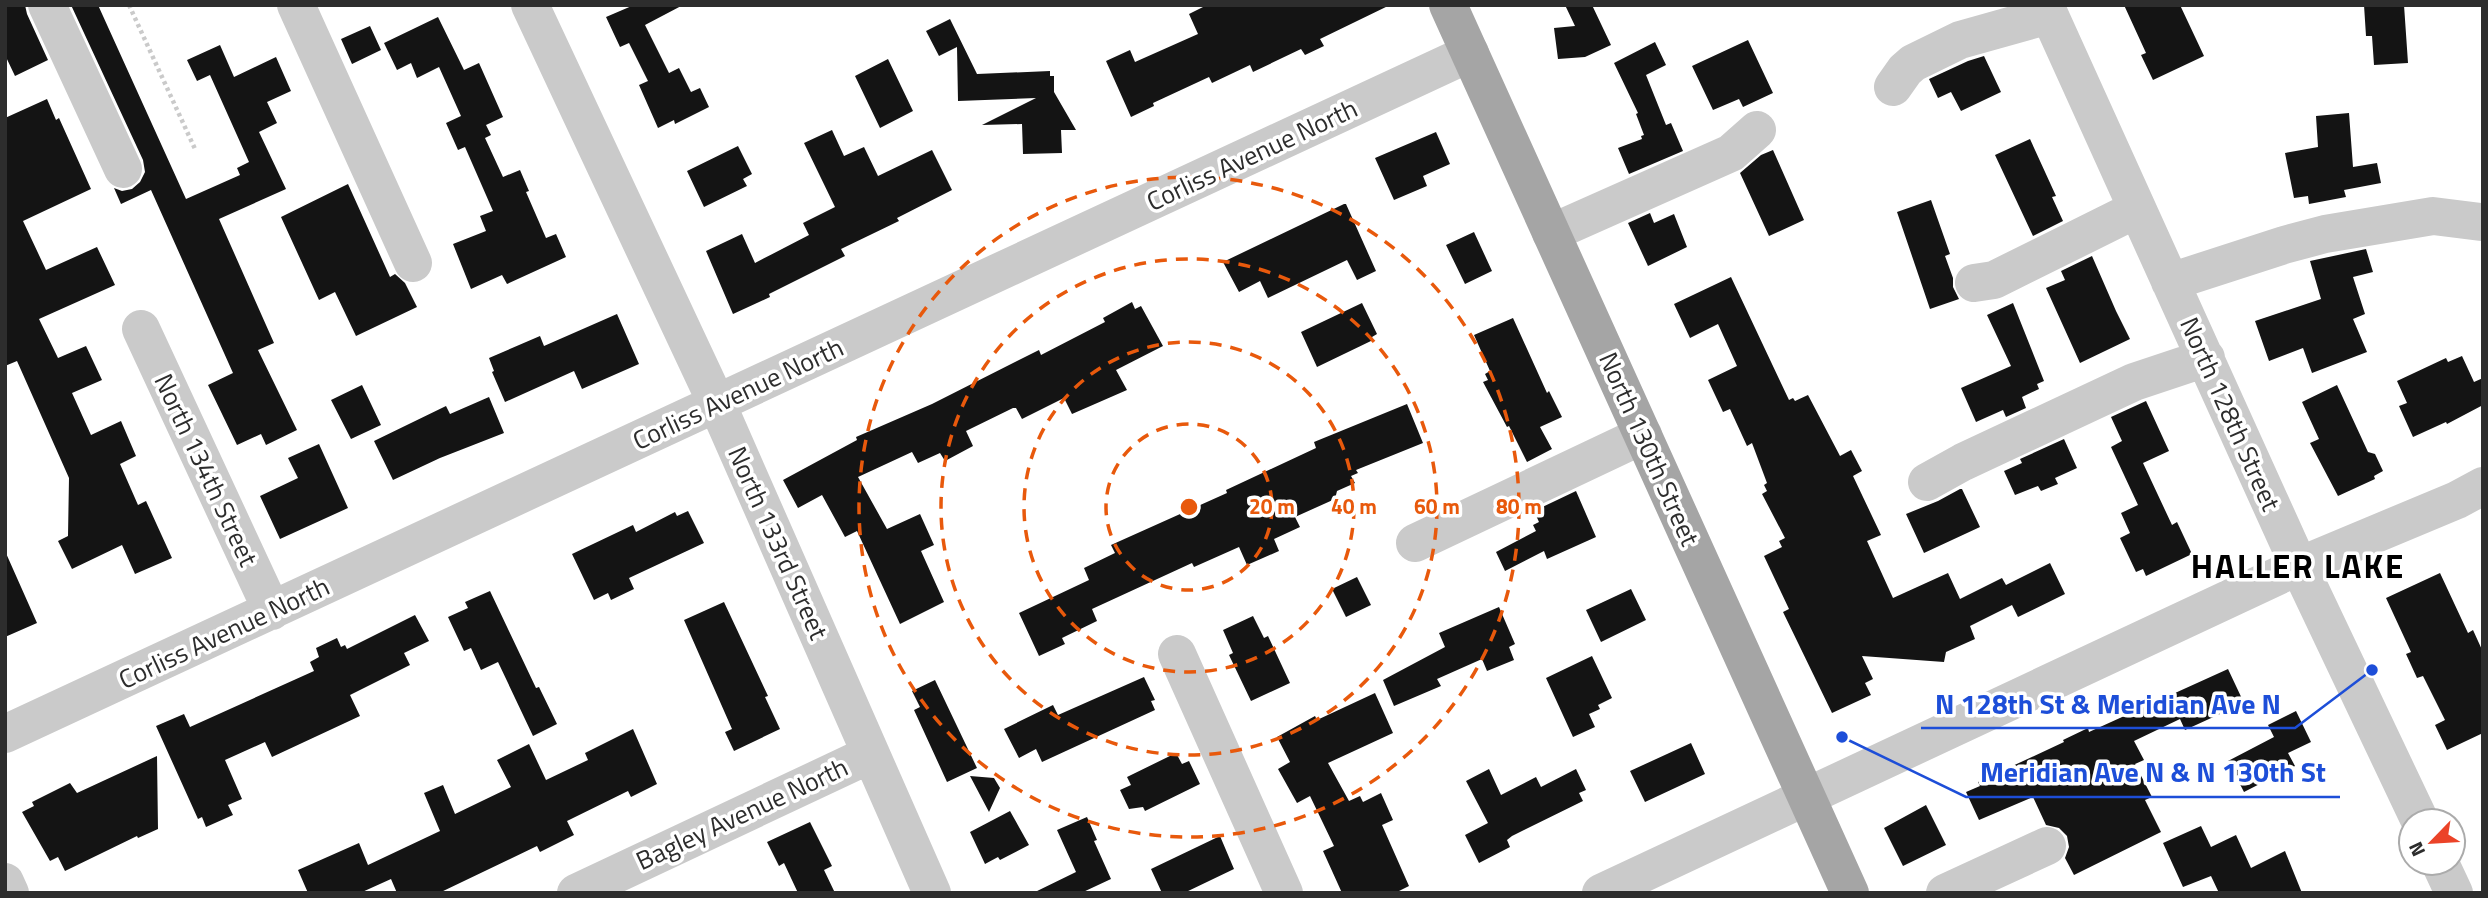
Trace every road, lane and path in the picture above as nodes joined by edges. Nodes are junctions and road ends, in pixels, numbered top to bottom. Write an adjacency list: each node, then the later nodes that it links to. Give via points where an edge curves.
1 (47, 5): 11 (street)
2 (129, 5): 10 (path)
3 (296, 5): 15 (street)
4 (530, 5): 20 (street, North 133rd Street)
5 (1448, 5): 7 (main road, North 130th Street)
6 (2047, 10): 8 (street, via 2014,26 1960,40 1913,63); 12 (street, North 128th Street)
7 (1470, 53): 14 (main road, North 130th Street); 20 (street, Corliss Avenue North)
8 (1893, 87)
9 (1757, 130): 14 (street, via 1731,153)
10 (195, 149)
11 (123, 169)
12 (2137, 209): 16 (street, North 128th Street); 17 (street, via 1994,280)
13 (2481, 222): 16 (street, via 2433,216 2325,234)
14 (1551, 233): 21 (main road, North 130th Street)
15 (413, 263)
16 (2170, 282): 19 (street, North 128th Street)
17 (1974, 283)
18 (141, 329): 26 (street, North 134th Street)
19 (2206, 358): 22 (street, via 2134,382); 25 (street, North 128th Street)
20 (717, 404): 26 (street, Corliss Avenue North); 29 (street, North 133rd Street)
21 (1643, 435): 24 (street); 30 (main road, North 130th Street)
22 (1927, 482)
23 (2483, 486): 25 (street)
24 (1415, 542)
25 (2299, 566): 30 (street); 31 (street, North 128th Street)
26 (272, 611): 28 (street, Corliss Avenue North)
27 (1177, 653): 38 (street)
28 (5, 734)
29 (871, 754): 36 (street, Bagley Avenue North); 37 (street, North 133rd Street)
30 (1806, 795): 39 (street); 40 (main road, North 130th Street)
31 (2413, 807)
32 (2047, 846): 41 (street)
33 (2447, 877): 42 (street)
34 (5, 882): 35 (street)
35 (10, 893)
36 (576, 893)
37 (932, 893)
38 (1284, 893)
39 (1601, 893)
40 (1850, 893)
41 (1945, 893)
42 (2454, 893)

